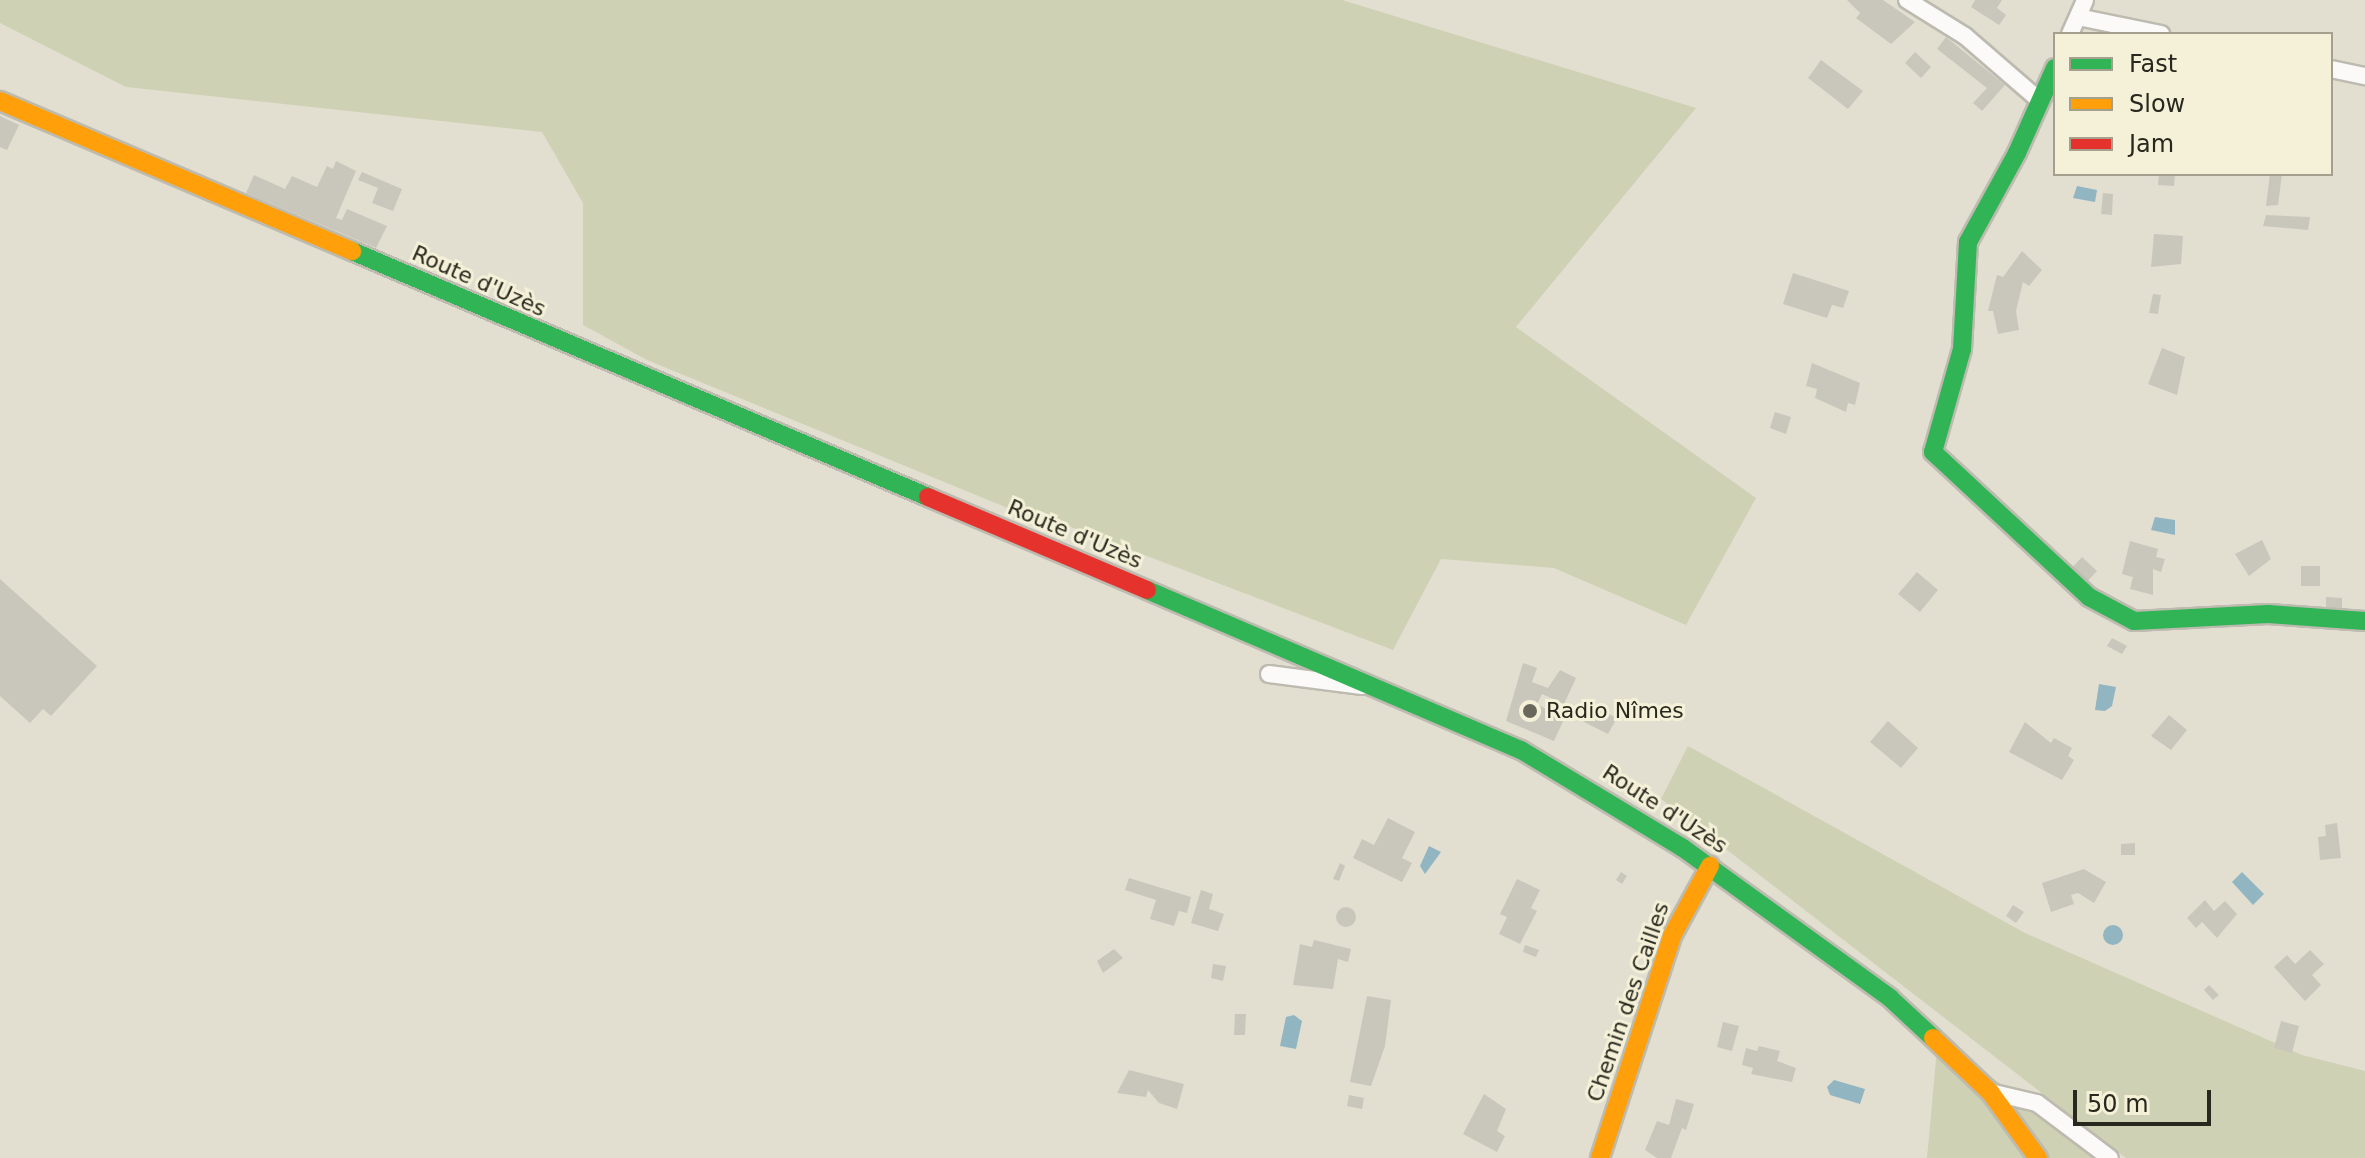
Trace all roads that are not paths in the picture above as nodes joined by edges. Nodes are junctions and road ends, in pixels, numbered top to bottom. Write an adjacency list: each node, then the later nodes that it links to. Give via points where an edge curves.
1 (1907, 0): 10 (street, via 1965,36)
2 (2085, 0): 3 (street)
3 (2078, 17): 4 (street); 5 (street)
4 (2071, 32)
5 (2151, 32)
6 (2333, 69): 8 (street)
7 (2053, 72): 10 (main road)
8 (2365, 76)
9 (0, 101): 13 (main road, Route d'Uzès)
10 (2040, 101): 11 (main road, via 1968,242 1962,349 1933,452 2089,597 2134,621 2268,614)
11 (2365, 621)
12 (1269, 674): 13 (street, via 1341,686)
13 (1375, 685): 14 (main road, Route d'Uzès, via 1571,777)
14 (1710, 866): 15 (main road, Route d'Uzès, via 1890,998); 16 (main road, Chemin des Cailles, via 1672,936)
15 (1990, 1092): 17 (main road, Route d'Uzès); 18 (street, via 2037,1103)
16 (1600, 1158)
17 (2038, 1158)
18 (2110, 1158)

